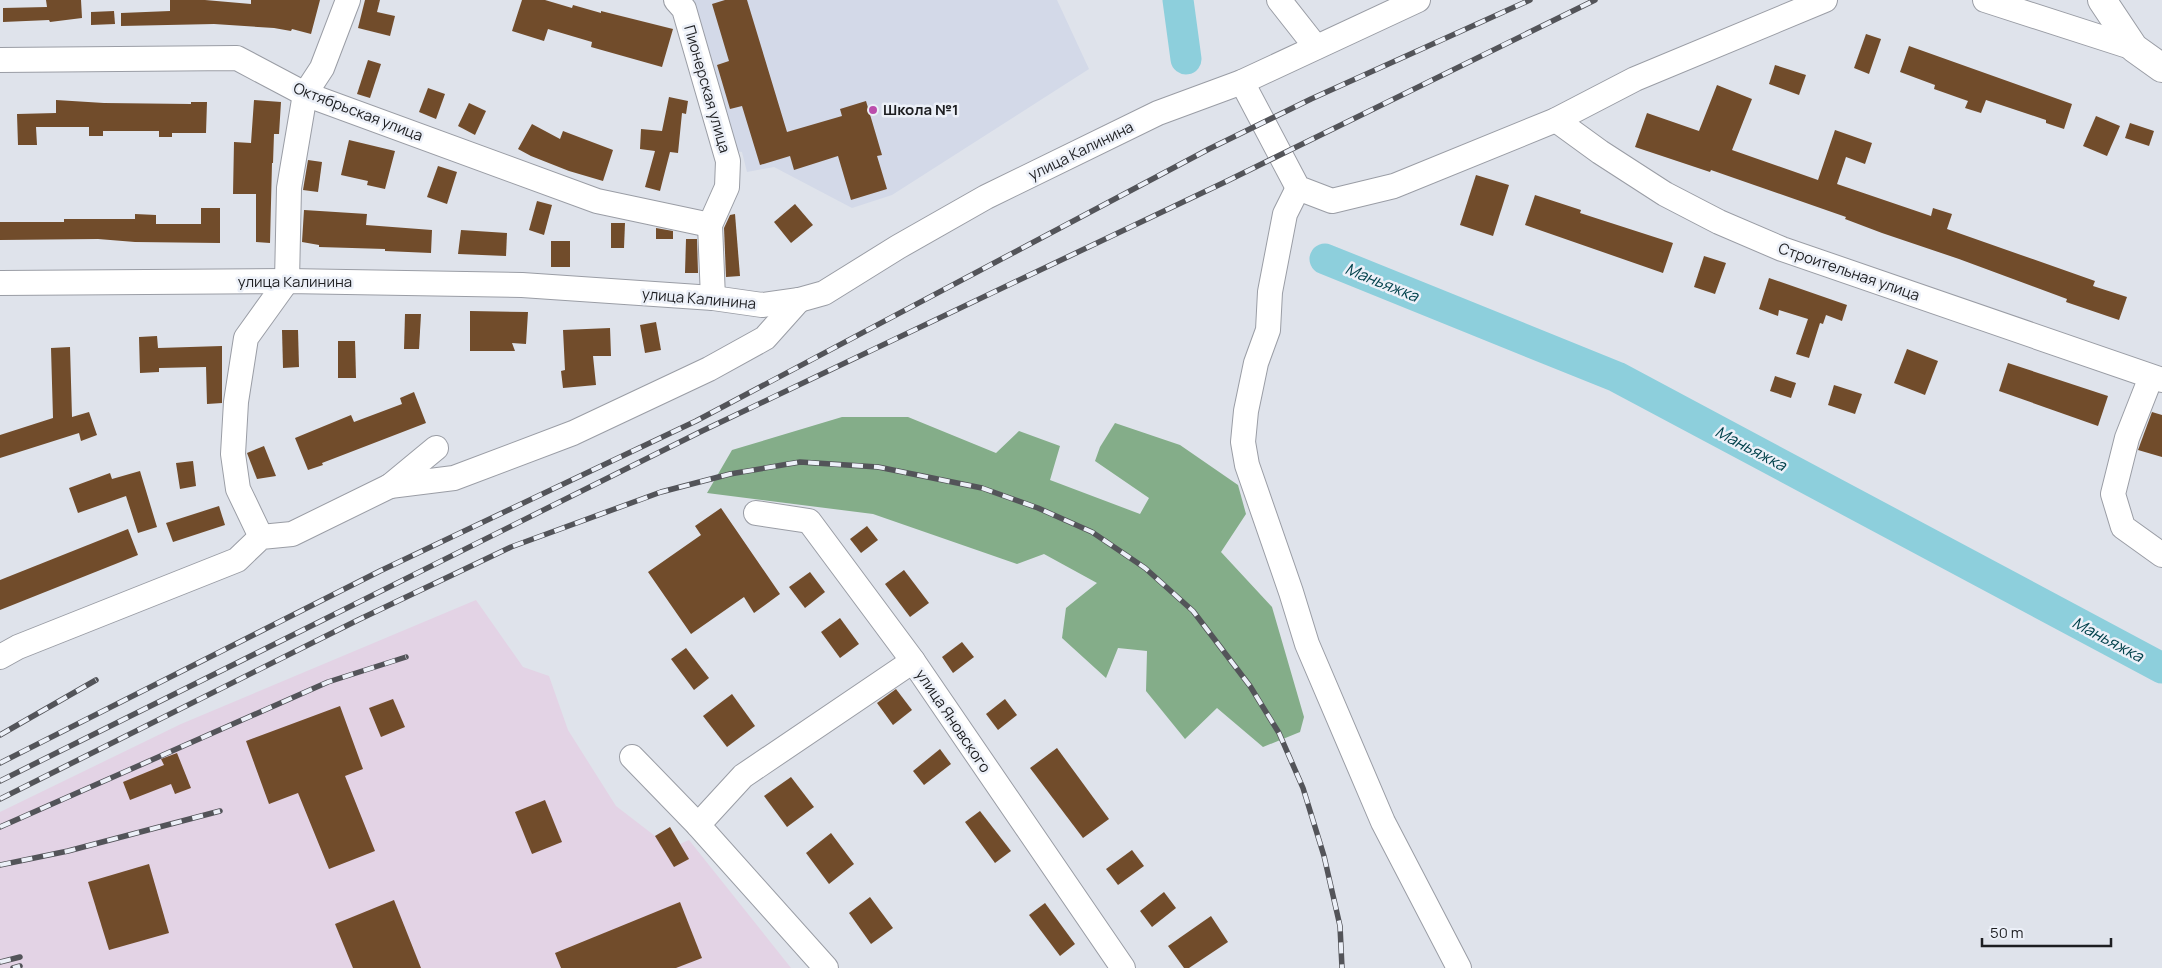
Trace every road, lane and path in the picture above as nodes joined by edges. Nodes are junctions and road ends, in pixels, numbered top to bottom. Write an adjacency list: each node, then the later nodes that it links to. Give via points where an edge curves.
1 (348, 0): 13 (street, via 322,68)
2 (676, 0): 16 (street, Пионерская улица, via 684,9 728,161 727,187)
3 (1279, 0): 8 (street)
4 (1418, 0): 8 (street, улица Калинина)
5 (1825, 0): 14 (street, via 1634,79)
6 (1985, 0): 9 (street)
7 (2103, 3): 9 (main road)
8 (1316, 47): 12 (street, улица Калинина)
9 (2134, 48): 11 (main road)
10 (0, 60): 13 (street, Октябрьская улица, via 237,58)
11 (2162, 68)
12 (1242, 82): 15 (street); 20 (street, улица Калинина, via 1158,113 1012,185 824,293)
13 (304, 94): 16 (street, Октябрьская улица, via 597,201); 17 (street, via 289,188)
14 (1556, 120): 15 (street, via 1394,186 1332,201); 21 (street, Строительная улица, via 1665,194 1719,222 1764,241)
15 (1298, 188): 33 (street, via 1285,214 1270,292 1268,330 1256,363 1246,412 1243,442 1247,466 1310,652 1383,822)
16 (710, 225): 19 (street, Пионерская улица)
17 (287, 281): 18 (street, улица Калинина); 19 (street, улица Калинина, via 522,285); 25 (street, via 246,338 236,402 233,454 238,489)
18 (0, 283)
19 (713, 298): 20 (street, улица Калинина, via 762,305)
20 (799, 300): 23 (street, via 765,338 574,433 454,478)
21 (2157, 378): 26 (street, via 2127,438 2113,494 2123,527)
22 (436, 448): 23 (street)
23 (390, 486): 25 (street, via 292,534)
24 (756, 513): 28 (street, улица Яновского, via 808,521)
25 (261, 537): 27 (street, via 237,560)
26 (2162, 555)
27 (0, 657)
28 (913, 661): 30 (street, via 743,776); 32 (street, улица Яновского)
29 (632, 758): 30 (street)
30 (698, 825): 31 (street)
31 (826, 968)
32 (1123, 968)
33 (1459, 968)

